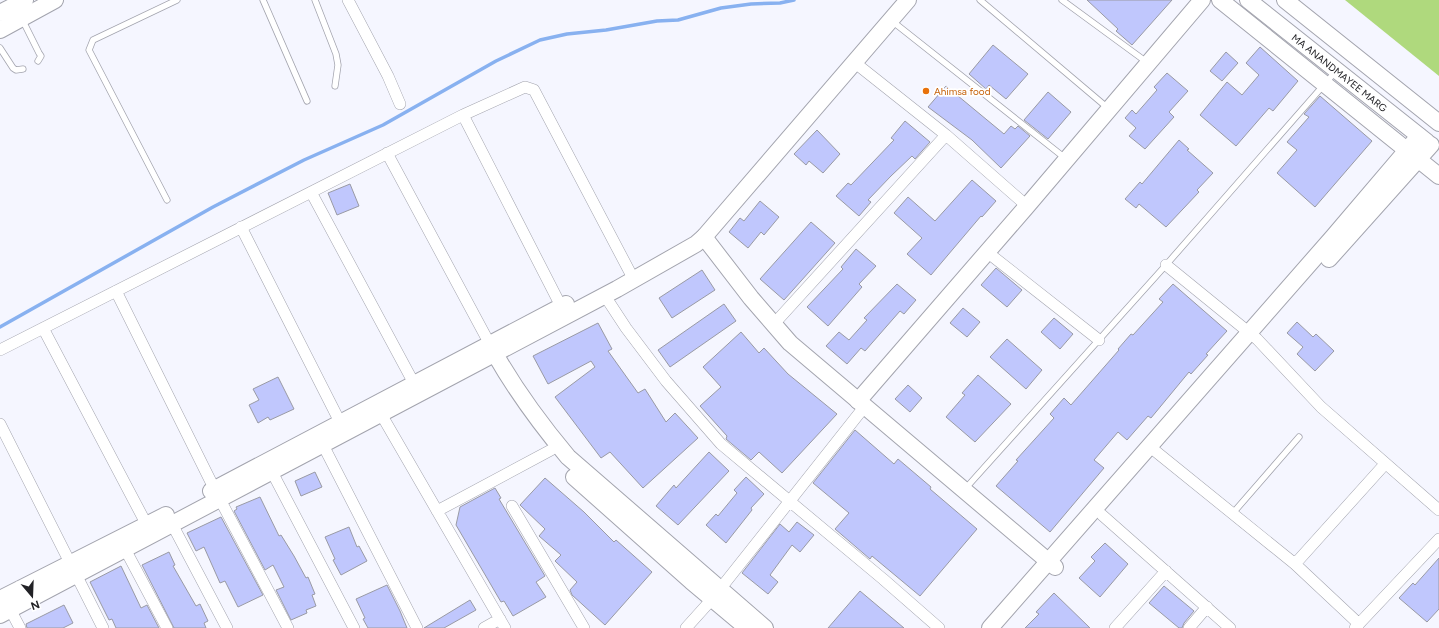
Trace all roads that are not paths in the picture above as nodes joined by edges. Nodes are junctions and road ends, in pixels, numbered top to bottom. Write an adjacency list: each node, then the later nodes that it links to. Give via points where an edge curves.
1 (25, 0): 15 (street)
2 (55, 0): 16 (street)
3 (177, 0): 39 (lane, via 93,40 89,50)
4 (263, 0): 27 (lane)
5 (315, 0): 26 (lane, via 336,54 338,65)
6 (348, 0): 28 (street)
7 (898, 0): 45 (street, via 703,228 692,239)
8 (908, 0): 17 (street)
9 (980, 0): 29 (lane)
10 (1062, 0): 22 (lane)
11 (1202, 0): 22 (street)
12 (1220, 0): 25 (street)
13 (1248, 0): 24 (street, MA ANANDMAYEE MARG)
14 (1285, 0): 31 (street)
15 (0, 13)
16 (22, 18): 18 (street); 20 (lane, via 39,53)
17 (892, 20): 21 (street); 36 (lane)
18 (0, 30)
19 (0, 48): 23 (lane, via 13,68)
20 (38, 61)
21 (854, 62): 32 (street); 42 (street)
22 (1148, 63): 29 (street)
23 (23, 69)
24 (1337, 70): 25 (lane); 33 (street, MA ANANDMAYEE MARG)
25 (1324, 84): 35 (street); 44 (lane)
26 (335, 86)
27 (307, 101)
28 (400, 104)
29 (1109, 109): 36 (street)
30 (463, 115): 34 (street); 45 (street, via 525,87 534,90); 48 (street)
31 (1439, 123)
32 (946, 135): 40 (street); 49 (street)
33 (1430, 144): 35 (street)
34 (387, 154): 38 (street); 53 (street)
35 (1413, 155): 37 (street); 51 (street)
36 (1067, 160): 40 (street)
37 (1439, 176)
38 (312, 192): 41 (street); 56 (street)
39 (167, 200)
40 (1027, 206): 43 (street)
41 (241, 228): 46 (street); 60 (street)
42 (704, 237): 45 (street, via 696,244); 49 (street)
43 (987, 252): 52 (street); 57 (street)
44 (1166, 265): 51 (street); 52 (lane)
45 (632, 276): 47 (street); 48 (street)
46 (116, 291): 50 (street); 68 (street)
47 (605, 296): 48 (street); 69 (street, via 666,381 721,444)
48 (564, 311): 53 (street)
49 (773, 325): 57 (street, via 790,343)
50 (43, 328): 54 (street); 76 (street)
51 (1253, 336): 63 (street); 65 (street, via 1321,407)
52 (1099, 340): 67 (lane)
53 (492, 349): 55 (street); 56 (street)
54 (0, 350)
55 (513, 386): 64 (street, via 516,399); 83 (street, via 521,393 568,457)
56 (417, 388): 58 (street); 60 (street)
57 (862, 404): 67 (street); 69 (street)
58 (381, 414): 60 (street); 72 (street)
59 (0, 424): 81 (street)
60 (343, 427): 62 (street); 68 (street)
61 (1299, 437): 73 (lane)
62 (323, 445): 66 (street); 95 (street)
63 (1154, 449): 73 (street); 74 (street); 79 (street)
64 (551, 450): 72 (street); 83 (street, via 575,479 691,581)
65 (1385, 464): 71 (street); 80 (street)
66 (272, 472): 68 (street); 94 (street)
67 (964, 489): 79 (street)
68 (217, 494): 75 (street); 76 (street); 93 (street)
69 (790, 501): 83 (street); 100 (street)
70 (512, 506): 97 (street)
71 (1439, 510)
72 (437, 511): 86 (street)
73 (1233, 514): 80 (street)
74 (1102, 515): 79 (street); 82 (street)
75 (172, 524): 76 (street); 92 (street)
76 (150, 529): 78 (street); 81 (street)
77 (1439, 539): 88 (street)
78 (125, 549): 81 (street); 91 (street)
79 (1051, 564): 101 (street); 102 (street)
80 (1295, 564): 88 (street)
81 (72, 569): 85 (street); 90 (street)
82 (1166, 571): 84 (street); 103 (street)
83 (717, 594): 87 (street); 98 (street); 99 (street)
84 (1207, 607): 104 (street); 105 (street)
85 (3, 608): 89 (street)
86 (503, 624): 96 (street)
87 (742, 626)
88 (1357, 626)
89 (20, 628)
90 (103, 628)
91 (167, 628)
92 (227, 628)
93 (288, 628)
94 (354, 628)
95 (417, 628)
96 (484, 628)
97 (584, 628)
98 (686, 628)
99 (765, 628)
100 (939, 628)
101 (990, 628)
102 (1001, 628)
103 (1115, 628)
104 (1189, 628)
105 (1230, 628)

